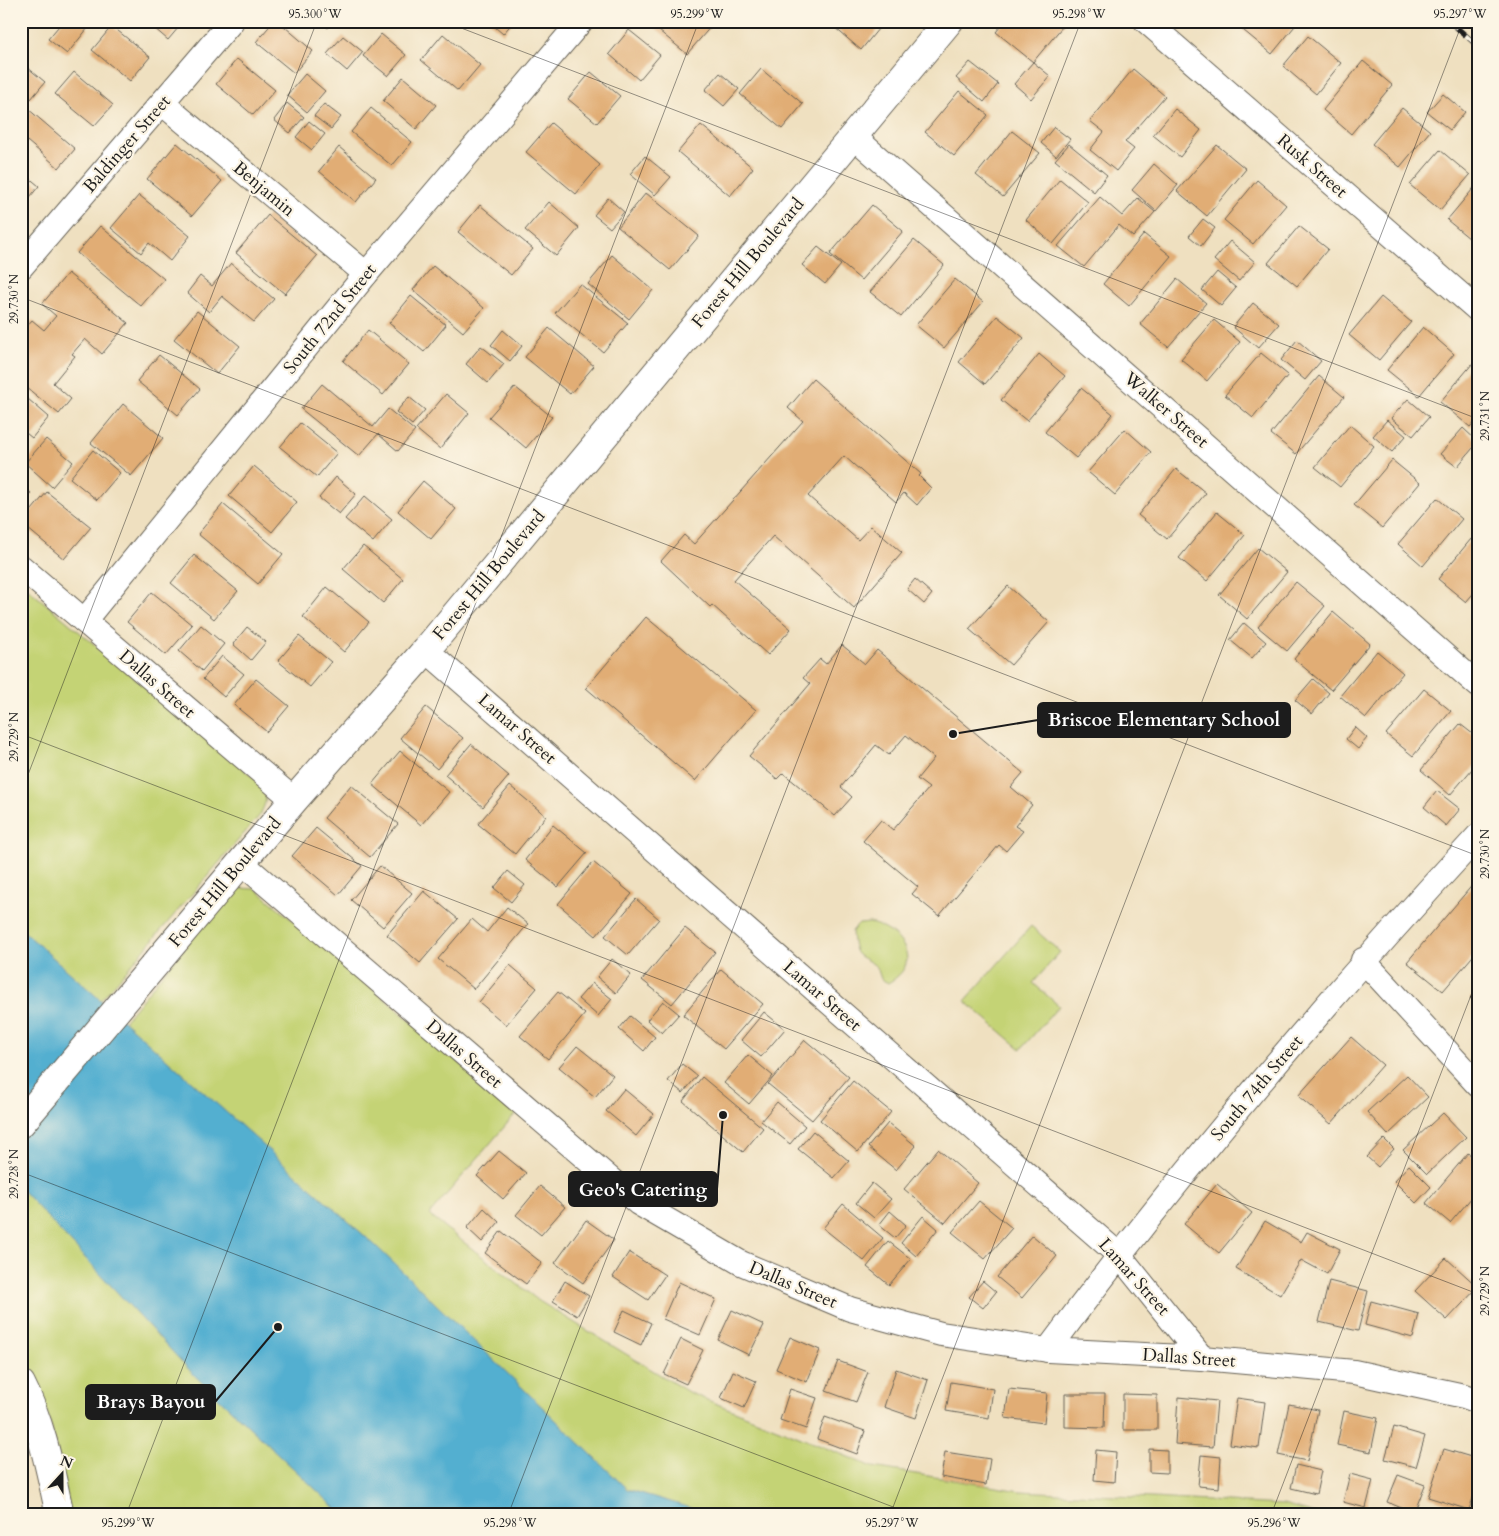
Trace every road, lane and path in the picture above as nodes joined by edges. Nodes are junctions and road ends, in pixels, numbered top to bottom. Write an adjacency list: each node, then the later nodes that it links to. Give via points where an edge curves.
1 (232, 21): 5 (street, Baldinger Street)
2 (581, 21): 8 (street, South 72nd Street)
3 (949, 21): 6 (street, Forest Hill Boulevard)
4 (1146, 21): 9 (street, Rusk Street)
5 (162, 103): 7 (street, Baldinger Street); 8 (street, Benjamin)
6 (853, 136): 12 (street, Forest Hill Boulevard); 13 (street, Walker Street)
7 (21, 267)
8 (366, 274): 11 (street, South 72nd Street)
9 (1478, 310)
10 (21, 567): 11 (street, Dallas Street)
11 (84, 621): 14 (street, Dallas Street)
12 (426, 650): 14 (street, Forest Hill Boulevard); 20 (street, Lamar Street)
13 (1478, 685)
14 (294, 800): 16 (street, Forest Hill Boulevard)
15 (1478, 836): 17 (street, South 74th Street)
16 (242, 863): 19 (street, Forest Hill Boulevard); 21 (street, Dallas Street, via 638,1203 741,1263 850,1309 941,1334)
17 (1363, 960): 18 (street); 20 (street, South 74th Street)
18 (1478, 1085)
19 (21, 1123)
20 (1118, 1254): 21 (street, South 74th Street); 22 (street, Lamar Street)
21 (1048, 1350): 22 (street, Dallas Street)
22 (1202, 1358): 24 (street, Dallas Street, via 1354,1372)
23 (21, 1384): 25 (street, via 32,1406 45,1449)
24 (1478, 1401)
25 (60, 1515)

